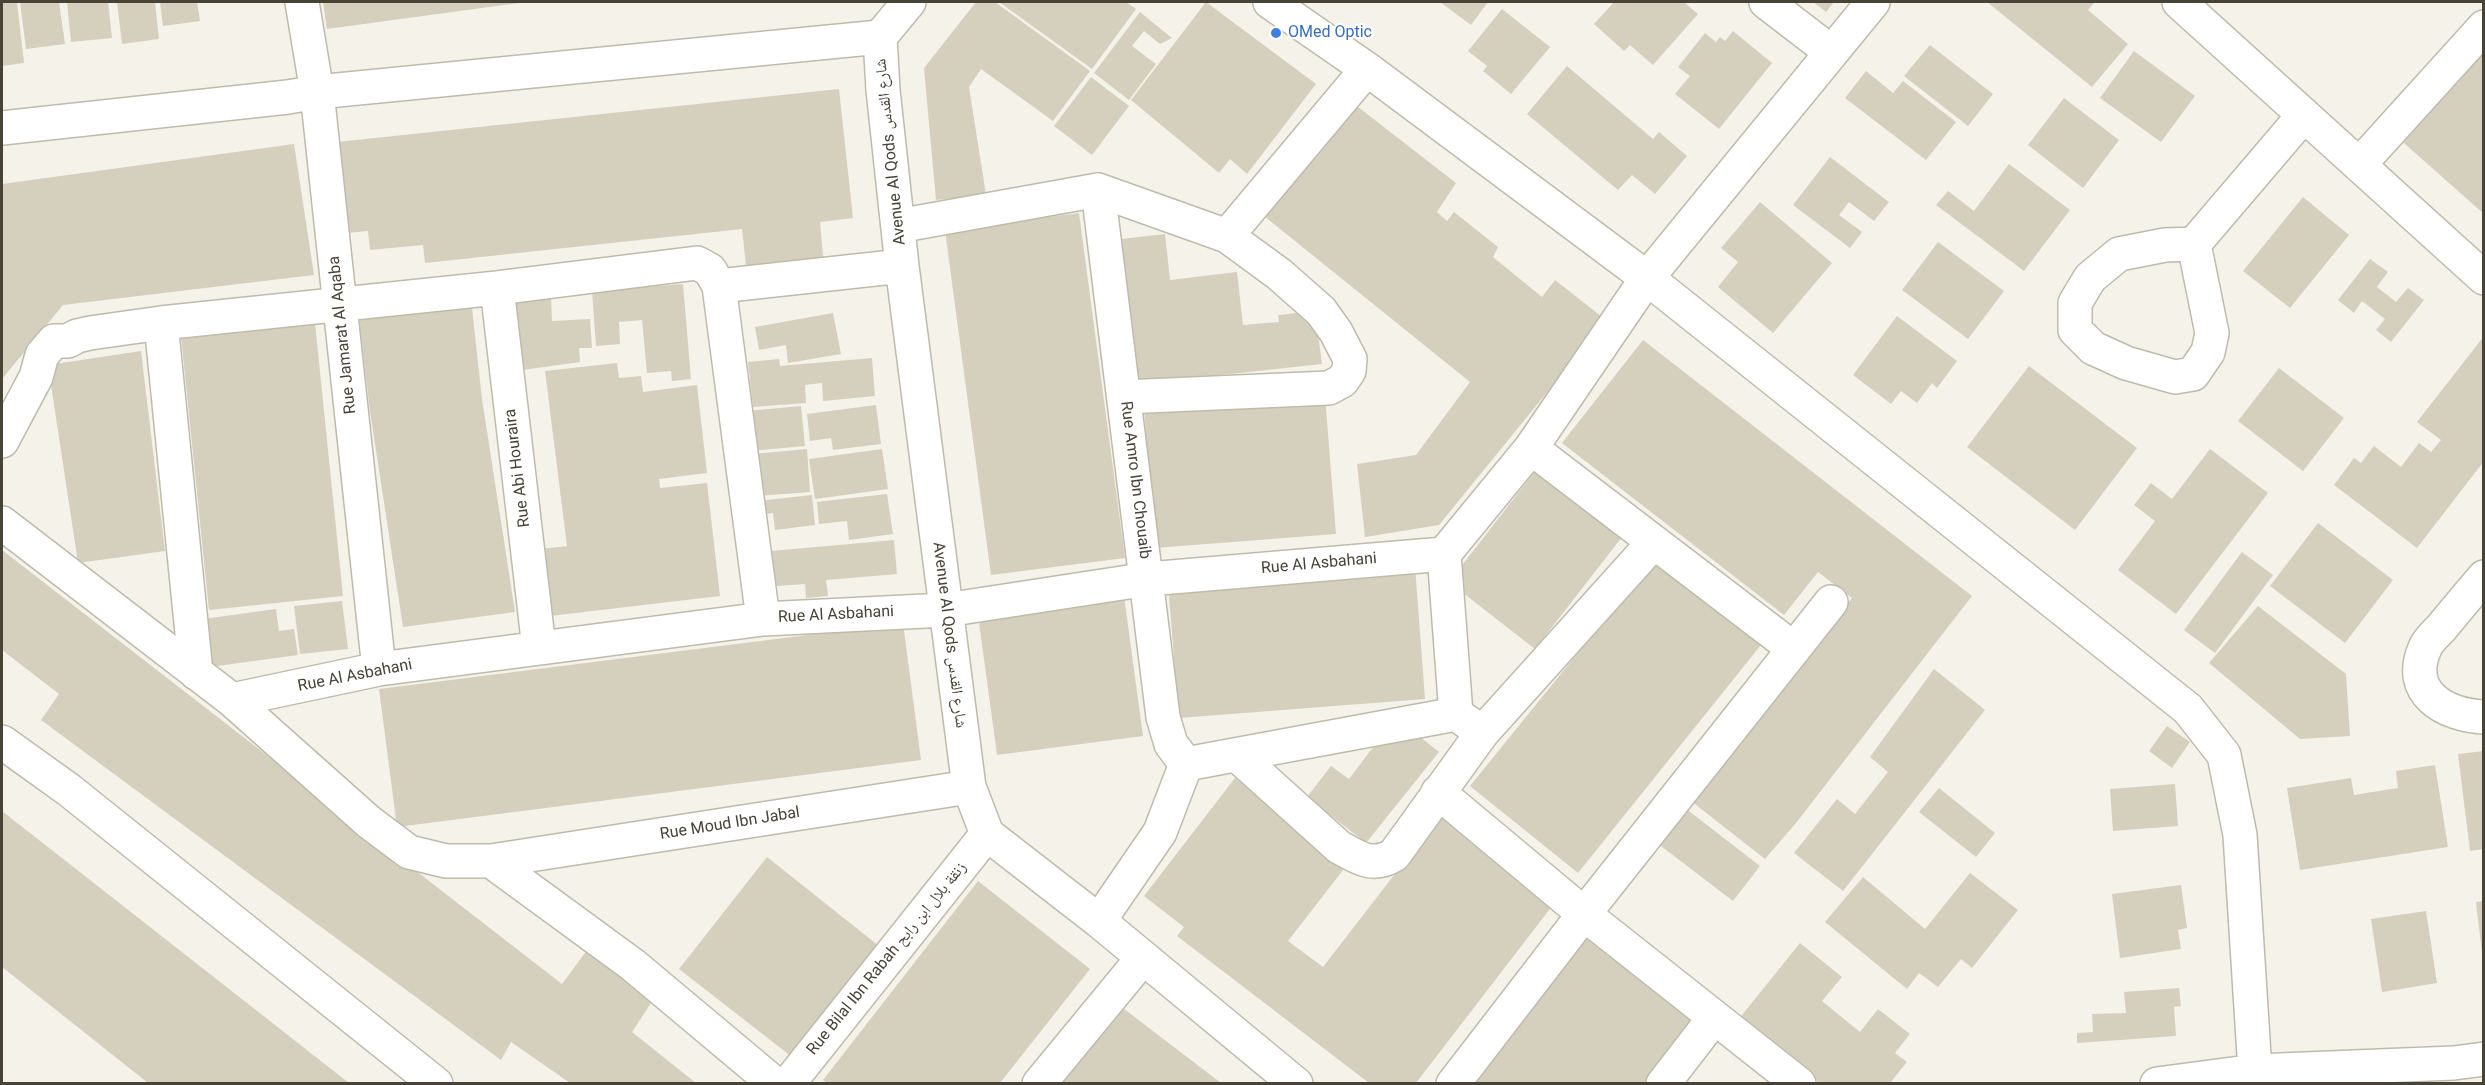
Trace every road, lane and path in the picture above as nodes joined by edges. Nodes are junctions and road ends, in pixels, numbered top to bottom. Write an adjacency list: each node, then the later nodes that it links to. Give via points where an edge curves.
1 (302, 2): 11 (street, Rue Jamarat Al Aqaba)
2 (909, 2): 8 (street)
3 (1270, 2): 10 (street)
4 (1766, 2): 9 (street)
5 (1873, 2): 9 (street)
6 (2179, 2): 12 (street)
7 (2484, 27): 14 (street)
8 (880, 37): 11 (street); 16 (street, Avenue Al Qods شارع القدس)
9 (1831, 52): 20 (street)
10 (1367, 69): 17 (street); 20 (street)
11 (317, 92): 13 (street); 24 (street, Rue Jamarat Al Aqaba)
12 (2304, 115): 14 (street); 18 (street)
13 (2, 128)
14 (2359, 165): 21 (street)
15 (1098, 190): 16 (street); 17 (street); 26 (street, Rue Amro Ibn Chouaib)
16 (898, 226): 19 (street, Avenue Al Qods شارع القدس)
17 (1227, 236): 26 (street, via 1321,310 1350,359 1349,371 1342,381 1329,388)
18 (2194, 244): 18 (street, via 2212,333 2208,352 2193,374 2175,377 2126,363 2093,348 2075,330 2075,303 2090,278 2120,254)
19 (902, 266): 22 (street); 35 (street, Avenue Al Qods شارع القدس)
20 (1647, 278): 28 (street); 57 (street, via 2188,710 2224,754 2240,836)
21 (2484, 278)
22 (719, 286): 23 (street, via 710,270 697,263); 36 (street)
23 (497, 288): 24 (street); 37 (street, Rue Abi Houraira)
24 (339, 304): 25 (street); 39 (street, Rue Jamarat Al Aqaba)
25 (161, 323): 27 (street, via 54,341 42,355 36,377); 40 (street)
26 (1124, 397): 33 (street, Rue Amro Ibn Chouaib)
27 (2, 441)
28 (1532, 448): 30 (street); 31 (street)
29 (2, 524): 40 (street, Rue Moud Ibn Jabal)
30 (1654, 542): 38 (street); 44 (street)
31 (1444, 554): 33 (street, Rue Al Asbahani); 42 (street)
32 (2484, 577): 43 (street, via 2425,647 2421,664 2423,687 2434,702 2457,713)
33 (1148, 579): 35 (street, Rue Al Asbahani); 47 (street, Rue Amro Ibn Chouaib, via 1163,717 1171,744)
34 (1831, 602): 38 (street)
35 (946, 610): 36 (street, Rue Al Asbahani); 48 (street, Avenue Al Qods شارع القدس)
36 (763, 619): 37 (street, Rue Al Asbahani)
37 (539, 648): 39 (street, Rue Al Asbahani)
38 (1794, 649): 52 (street)
39 (379, 669): 41 (street, Rue Al Asbahani)
40 (196, 673): 41 (street, Rue Moud Ibn Jabal)
41 (232, 700): 51 (street, Rue Moud Ibn Jabal, via 369,822 409,852 446,861)
42 (1456, 714): 44 (street); 46 (street)
43 (2484, 717)
44 (1482, 733): 49 (street)
45 (2, 742): 58 (street, via 69,790)
46 (1238, 756): 47 (street); 49 (street, via 1339,847 1373,863 1394,855)
47 (1186, 764): 53 (street, via 1160,832)
48 (969, 787): 50 (street, Avenue Al Qods شارع القدس); 51 (street, Rue Moud Ibn Jabal)
49 (1438, 792): 52 (street)
50 (987, 834): 53 (street); 60 (street, Rue Bilal Ibn Rabah زنقة بلال ابن رابح)
51 (491, 861): 59 (street, via 633,965)
52 (1584, 914): 55 (street); 63 (street)
53 (1098, 921): 54 (street)
54 (1142, 959): 61 (street); 62 (street)
55 (1714, 1018): 64 (street); 65 (street)
56 (2459, 1069): 57 (street)
57 (2254, 1071): 66 (street)
58 (436, 1083)
59 (775, 1083)
60 (788, 1083)
61 (1039, 1083)
62 (1296, 1083)
63 (1453, 1083)
64 (1663, 1083)
65 (1798, 1083)
66 (2157, 1083)

